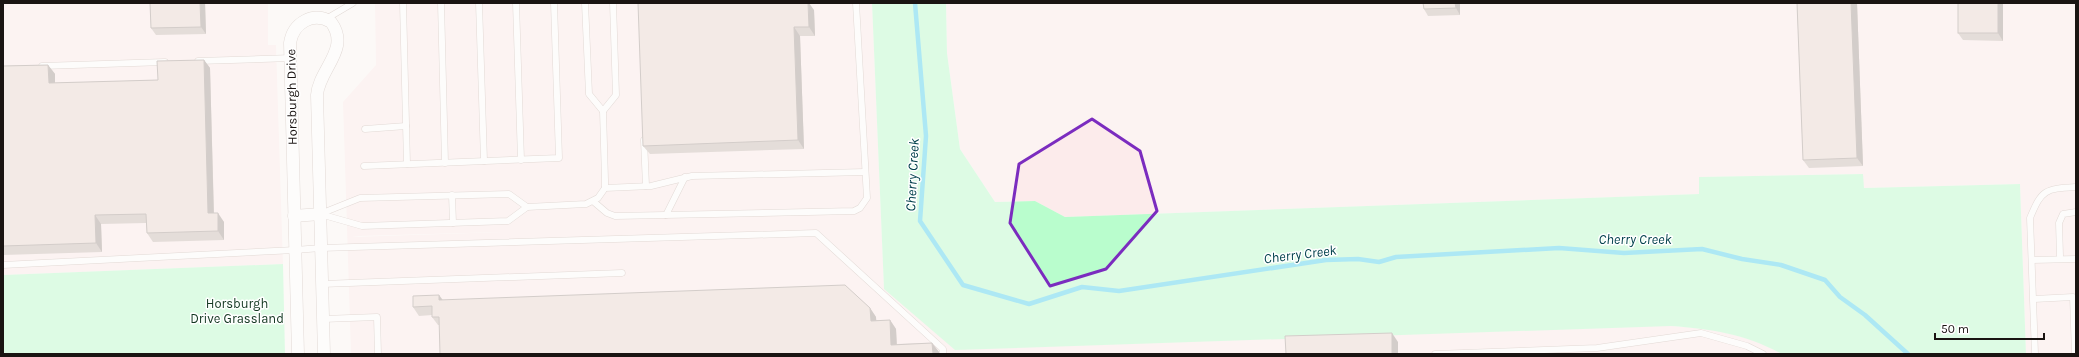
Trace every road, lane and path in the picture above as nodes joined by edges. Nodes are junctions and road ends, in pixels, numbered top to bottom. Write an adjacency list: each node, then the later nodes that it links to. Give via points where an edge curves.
1 (353, 3): 10 (lane)
2 (403, 3): 16 (lane)
3 (441, 3): 21 (lane)
4 (479, 3): 20 (lane)
5 (516, 3): 19 (lane)
6 (554, 3): 19 (lane, via 559,158)
7 (585, 3): 15 (lane, via 589,94)
8 (613, 3): 15 (lane, via 616,95)
9 (856, 3): 24 (lane)
10 (326, 19): 11 (street, Horsburgh Drive, via 319,17 300,23 291,36); 33 (street, Horsburgh Drive, via 335,27 338,46 318,90)
11 (290, 58): 12 (lane); 35 (street, Horsburgh Drive)
12 (195, 61)
13 (171, 62): 14 (lane)
14 (35, 66)
15 (603, 111): 28 (lane)
16 (406, 126): 17 (lane); 22 (lane)
17 (365, 129)
18 (644, 131): 26 (lane)
19 (522, 160): 20 (lane)
20 (484, 161): 21 (lane)
21 (445, 163): 22 (lane)
22 (407, 164): 23 (lane)
23 (364, 166)
24 (865, 172): 25 (lane); 34 (lane, via 867,198 860,208 854,211)
25 (685, 177): 26 (lane); 34 (lane)
26 (646, 186): 28 (lane)
27 (2076, 187): 41 (lane, via 2052,188 2039,197 2030,218)
28 (605, 188): 30 (lane)
29 (452, 195): 31 (lane, via 509,194); 33 (lane, via 360,198); 36 (lane)
30 (594, 202): 31 (lane); 34 (lane, via 615,216)
31 (527, 207): 36 (lane, via 508,221)
32 (2076, 212): 39 (lane, via 2063,214 2059,223)
33 (320, 214): 35 (street); 36 (lane, via 362,226); 37 (street, Horsburgh Drive)
34 (666, 215)
35 (294, 216): 38 (street, Horsburgh Drive)
36 (453, 223)
37 (321, 248): 38 (lane); 44 (street, Horsburgh Drive); 50 (lane, via 816,233 943,349)
38 (295, 250): 42 (lane); 47 (street, Horsburgh Drive)
39 (2060, 256)
40 (2076, 259): 41 (lane)
41 (2032, 260): 45 (lane)
42 (3, 265)
43 (622, 273): 44 (lane)
44 (322, 284): 46 (street, Horsburgh Drive)
45 (2034, 299): 53 (lane); 54 (lane, via 2073,298)
46 (323, 319): 48 (street, Horsburgh Drive); 49 (lane, via 377,317)
47 (298, 354)
48 (324, 354)
49 (378, 354)
50 (943, 354)
51 (1435, 354): 52 (lane, via 1597,348 1701,333 1747,346)
52 (1763, 354)
53 (2036, 354)
54 (2075, 354)

